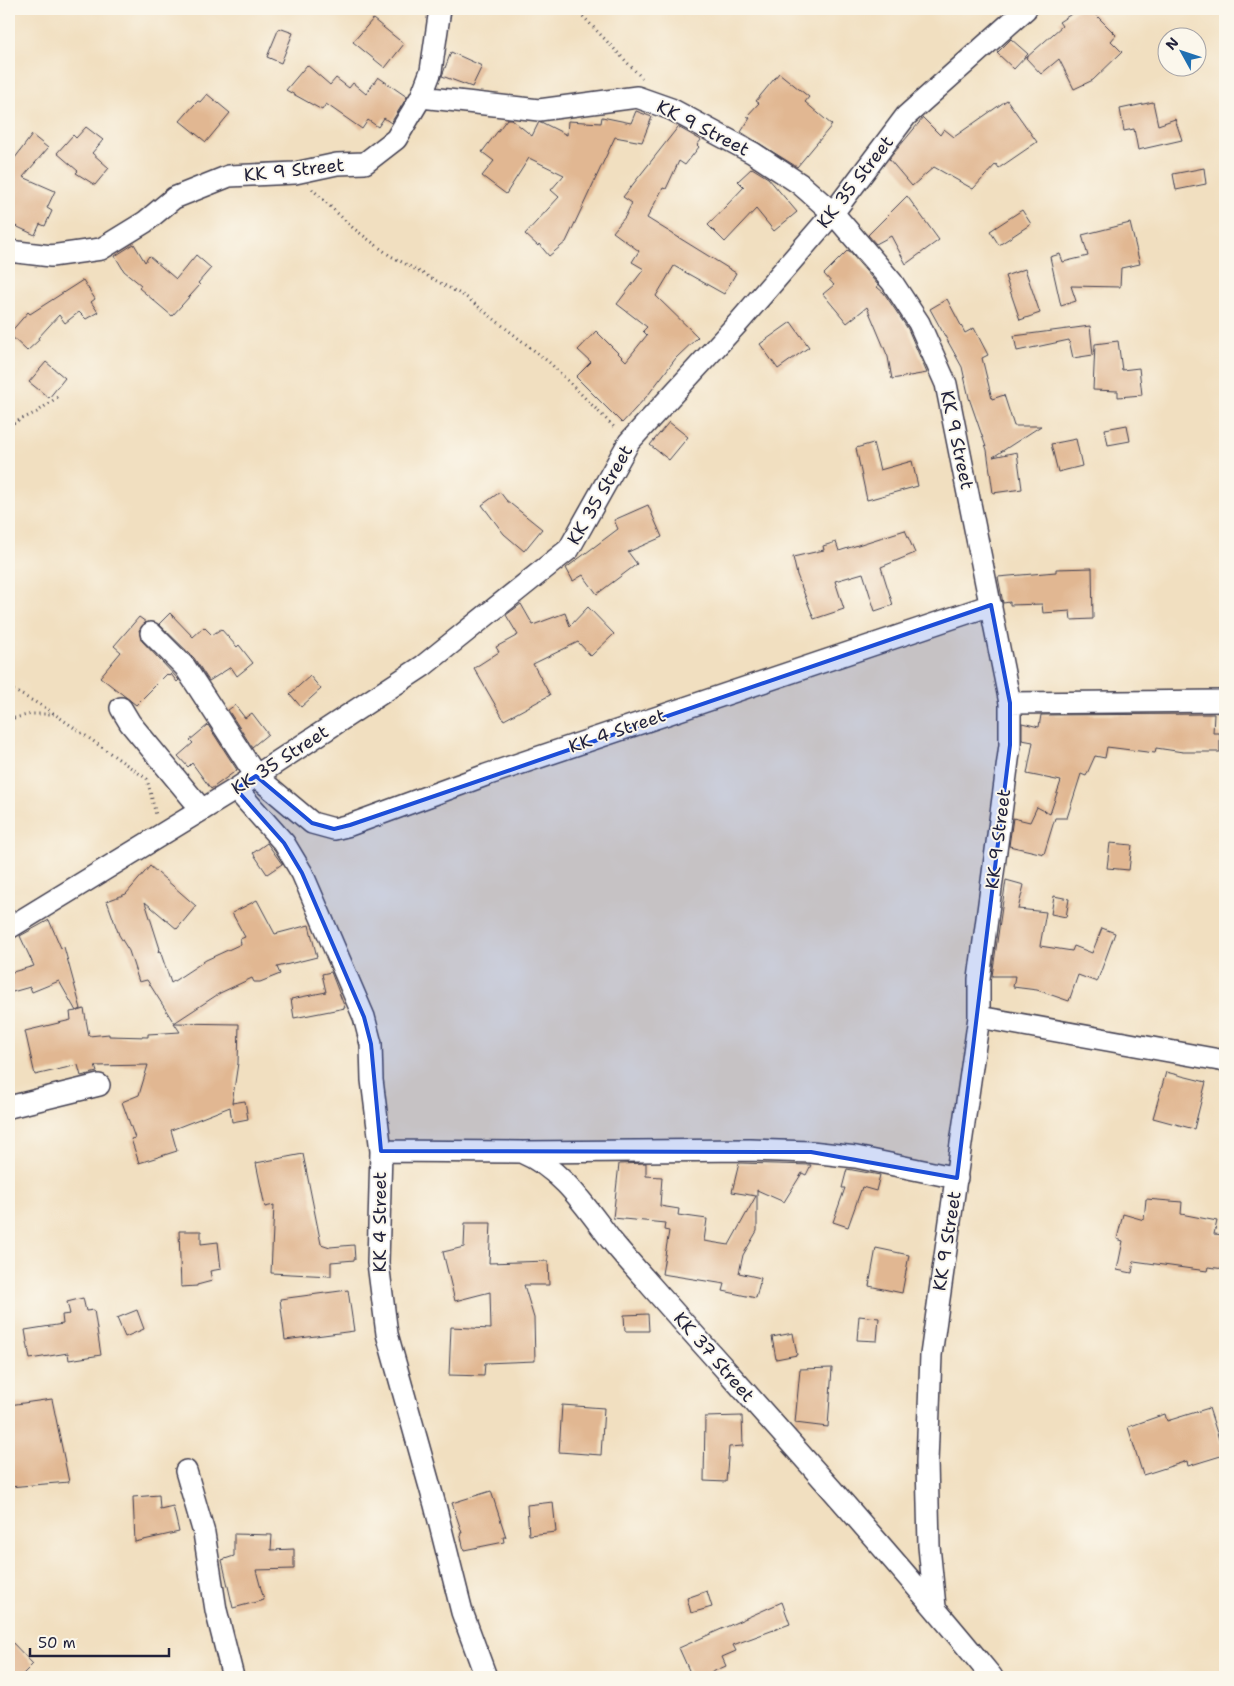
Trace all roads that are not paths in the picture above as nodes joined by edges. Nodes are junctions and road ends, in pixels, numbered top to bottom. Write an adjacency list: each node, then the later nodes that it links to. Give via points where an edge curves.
1 (440, 9): 3 (street, via 431,71)
2 (1026, 9): 4 (street, KK 35 Street, via 906,116)
3 (421, 97): 4 (street, KK 9 Street, via 539,110 637,97 671,109 753,154 800,184); 5 (street, KK 9 Street, via 396,139 365,163 336,164 295,173 229,176 174,198 145,222 101,250 51,256)
4 (833, 213): 6 (street, KK 9 Street, via 892,282 919,323 946,384); 11 (street, KK 35 Street, via 740,322 629,442 569,549 423,666)
5 (9, 251)
6 (991, 605): 9 (street, KK 9 Street); 11 (street, KK 4 Street, via 495,772 350,825 334,828 312,823)
7 (152, 633): 11 (street, KK 4 Street, via 185,667)
8 (1225, 700): 9 (street)
9 (1010, 703): 15 (street, KK 9 Street, via 1010,744 979,979)
10 (120, 708): 13 (street)
11 (256, 776): 12 (street, KK 35 Street)
12 (236, 789): 13 (street, KK 35 Street); 19 (street, KK 4 Street, via 284,843 302,873 364,1017 371,1044)
13 (202, 810): 14 (street, KK 35 Street)
14 (9, 928)
15 (979, 1017): 16 (street); 21 (street, KK 9 Street)
16 (1225, 1061)
17 (100, 1085): 18 (street)
18 (9, 1107)
19 (381, 1151): 20 (street, KK 37 Street); 25 (street, KK 4 Street, via 378,1263 387,1334 462,1612)
20 (521, 1152): 21 (street, via 811,1152 856,1157); 23 (street, KK 37 Street, via 538,1159 564,1179 616,1246)
21 (957, 1178): 23 (street, KK 9 Street, via 932,1355 927,1462)
22 (186, 1471): 24 (street, via 204,1533 216,1610)
23 (934, 1607): 26 (street, KK 37 Street)
24 (233, 1677)
25 (486, 1677)
26 (992, 1677)

